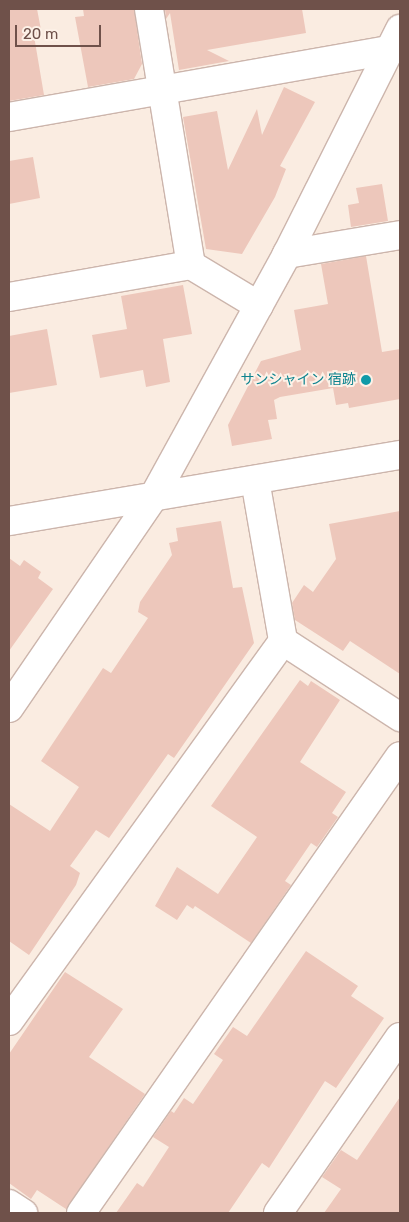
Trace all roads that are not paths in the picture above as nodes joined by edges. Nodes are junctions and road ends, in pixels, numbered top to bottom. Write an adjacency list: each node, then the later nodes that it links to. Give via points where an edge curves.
1 (149, 9): 3 (street)
2 (398, 42): 3 (street); 6 (street)
3 (163, 92): 4 (street); 7 (street)
4 (9, 118)
5 (400, 235): 6 (street)
6 (287, 254): 9 (street)
7 (191, 265): 8 (street); 9 (street)
8 (9, 297)
9 (259, 306): 12 (street)
10 (400, 455): 11 (street)
11 (255, 480): 12 (street); 14 (street)
12 (154, 496): 13 (street); 15 (street)
13 (9, 521)
14 (282, 641): 16 (street); 18 (street)
15 (9, 708)
16 (400, 717)
17 (400, 756): 22 (street)
18 (9, 1022)
19 (400, 1037): 23 (street)
20 (9, 1204): 21 (street)
21 (23, 1213)
22 (81, 1213)
23 (278, 1213)

